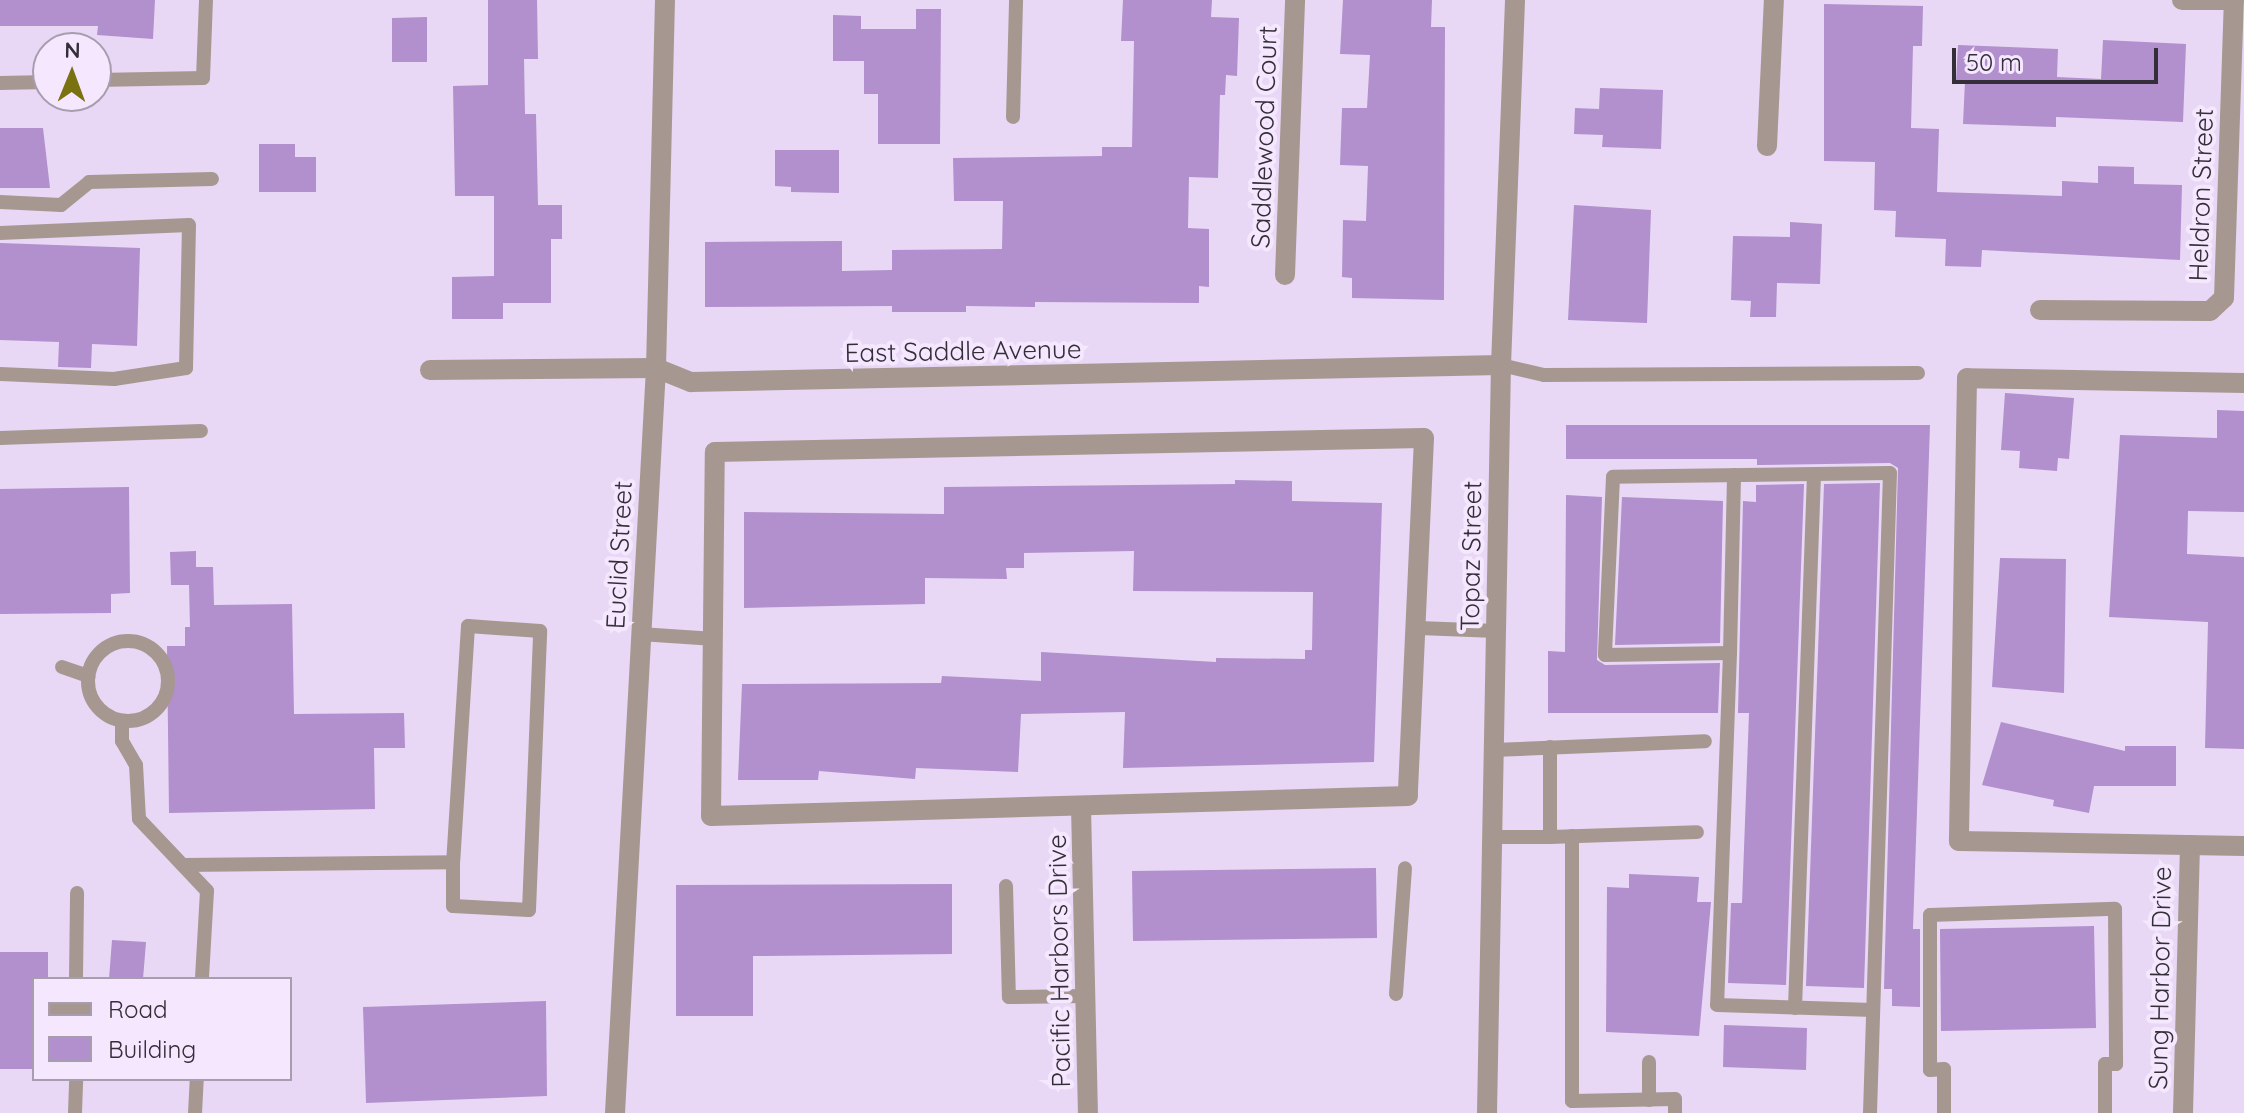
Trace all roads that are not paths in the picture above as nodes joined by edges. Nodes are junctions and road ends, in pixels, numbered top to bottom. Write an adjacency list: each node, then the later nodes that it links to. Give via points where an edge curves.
1 (206, 0): 9 (lane, via 203,78)
2 (665, 0): 20 (street, Euclid Street)
3 (1016, 0): 12 (lane)
4 (1295, 0): 17 (street, Saddlewood Court)
5 (1515, 0): 19 (street, Topaz Street)
6 (1774, 0): 13 (street)
7 (2182, 0): 8 (street, Heldron Street)
8 (2234, 0): 18 (street, Heldron Street, via 2224,298 2210,311)
9 (112, 80)
10 (32, 82): 11 (lane)
11 (0, 83)
12 (1013, 117)
13 (1767, 146)
14 (212, 179): 15 (lane, via 89,182 61,205)
15 (0, 202)
16 (0, 233): 23 (lane, via 189,225 186,368 114,379)
17 (1285, 275)
18 (2040, 310)
19 (1501, 365): 20 (street, East Saddle Avenue, via 691,382); 22 (lane, via 1544,375); 30 (street, Topaz Street)
20 (656, 368): 21 (street, East Saddle Avenue); 31 (street, Euclid Street)
21 (430, 370)
22 (1918, 373)
23 (0, 374)
24 (2244, 383): 45 (street, via 1967,378 1959,841)
25 (201, 431): 26 (lane)
26 (0, 438)
27 (1814, 474): 28 (lane); 56 (lane); 57 (lane, via 1890,473)
28 (1734, 475): 33 (lane); 33 (lane, via 1613,477 1605,655)
29 (1419, 628): 30 (lane); 32 (street, via 1424,438 715,452); 40 (street, via 1408,796)
30 (1496, 631): 39 (street, Topaz Street)
31 (640, 634): 32 (lane); 64 (street, Euclid Street)
32 (715, 639): 40 (street, via 711,816)
33 (1730, 653): 56 (lane, via 1717,1005)
34 (62, 667): 35 (lane)
35 (88, 676): 36 (lane, via 92,700); 36 (lane, via 99,654 120,642 145,645 163,662 164,699 147,716)
36 (122, 721): 48 (lane, via 122,741 136,765 139,819)
37 (1705, 741): 38 (lane)
38 (1550, 747): 39 (lane); 44 (lane)
39 (1494, 750): 43 (street, Topaz Street)
40 (1081, 807): 55 (street, Pacific Harbors Drive)
41 (1697, 832): 42 (lane)
42 (1572, 836): 44 (lane); 61 (lane, via 1572,1101)
43 (1492, 837): 44 (lane); 66 (street, Topaz Street)
44 (1550, 837)
45 (2190, 845): 46 (street); 71 (street, Sung Harbor Drive)
46 (2244, 846)
47 (453, 862): 47 (lane, via 453,906 529,910 540,631 468,626); 48 (lane)
48 (183, 865): 53 (lane, via 207,891)
49 (1405, 868): 54 (lane)
50 (1006, 886): 55 (lane, via 1009,997)
51 (77, 893): 52 (lane)
52 (76, 977)
53 (202, 977)
54 (1396, 994)
55 (1086, 996): 65 (street, Pacific Harbors Drive)
56 (1795, 1008): 57 (lane)
57 (1873, 1010): 68 (lane)
58 (1649, 1062): 61 (lane)
59 (76, 1081): 62 (lane)
60 (197, 1081): 63 (lane)
61 (1649, 1100): 67 (lane, via 1675,1099)
62 (75, 1113)
63 (195, 1113)
64 (615, 1113)
65 (1088, 1113)
66 (1487, 1113)
67 (1675, 1113)
68 (1870, 1113)
69 (1944, 1113): 70 (lane, via 1944,1069 1930,1070 1930,915 2115,909 2116,1064 2105,1064)
70 (2105, 1113)
71 (2183, 1113)

